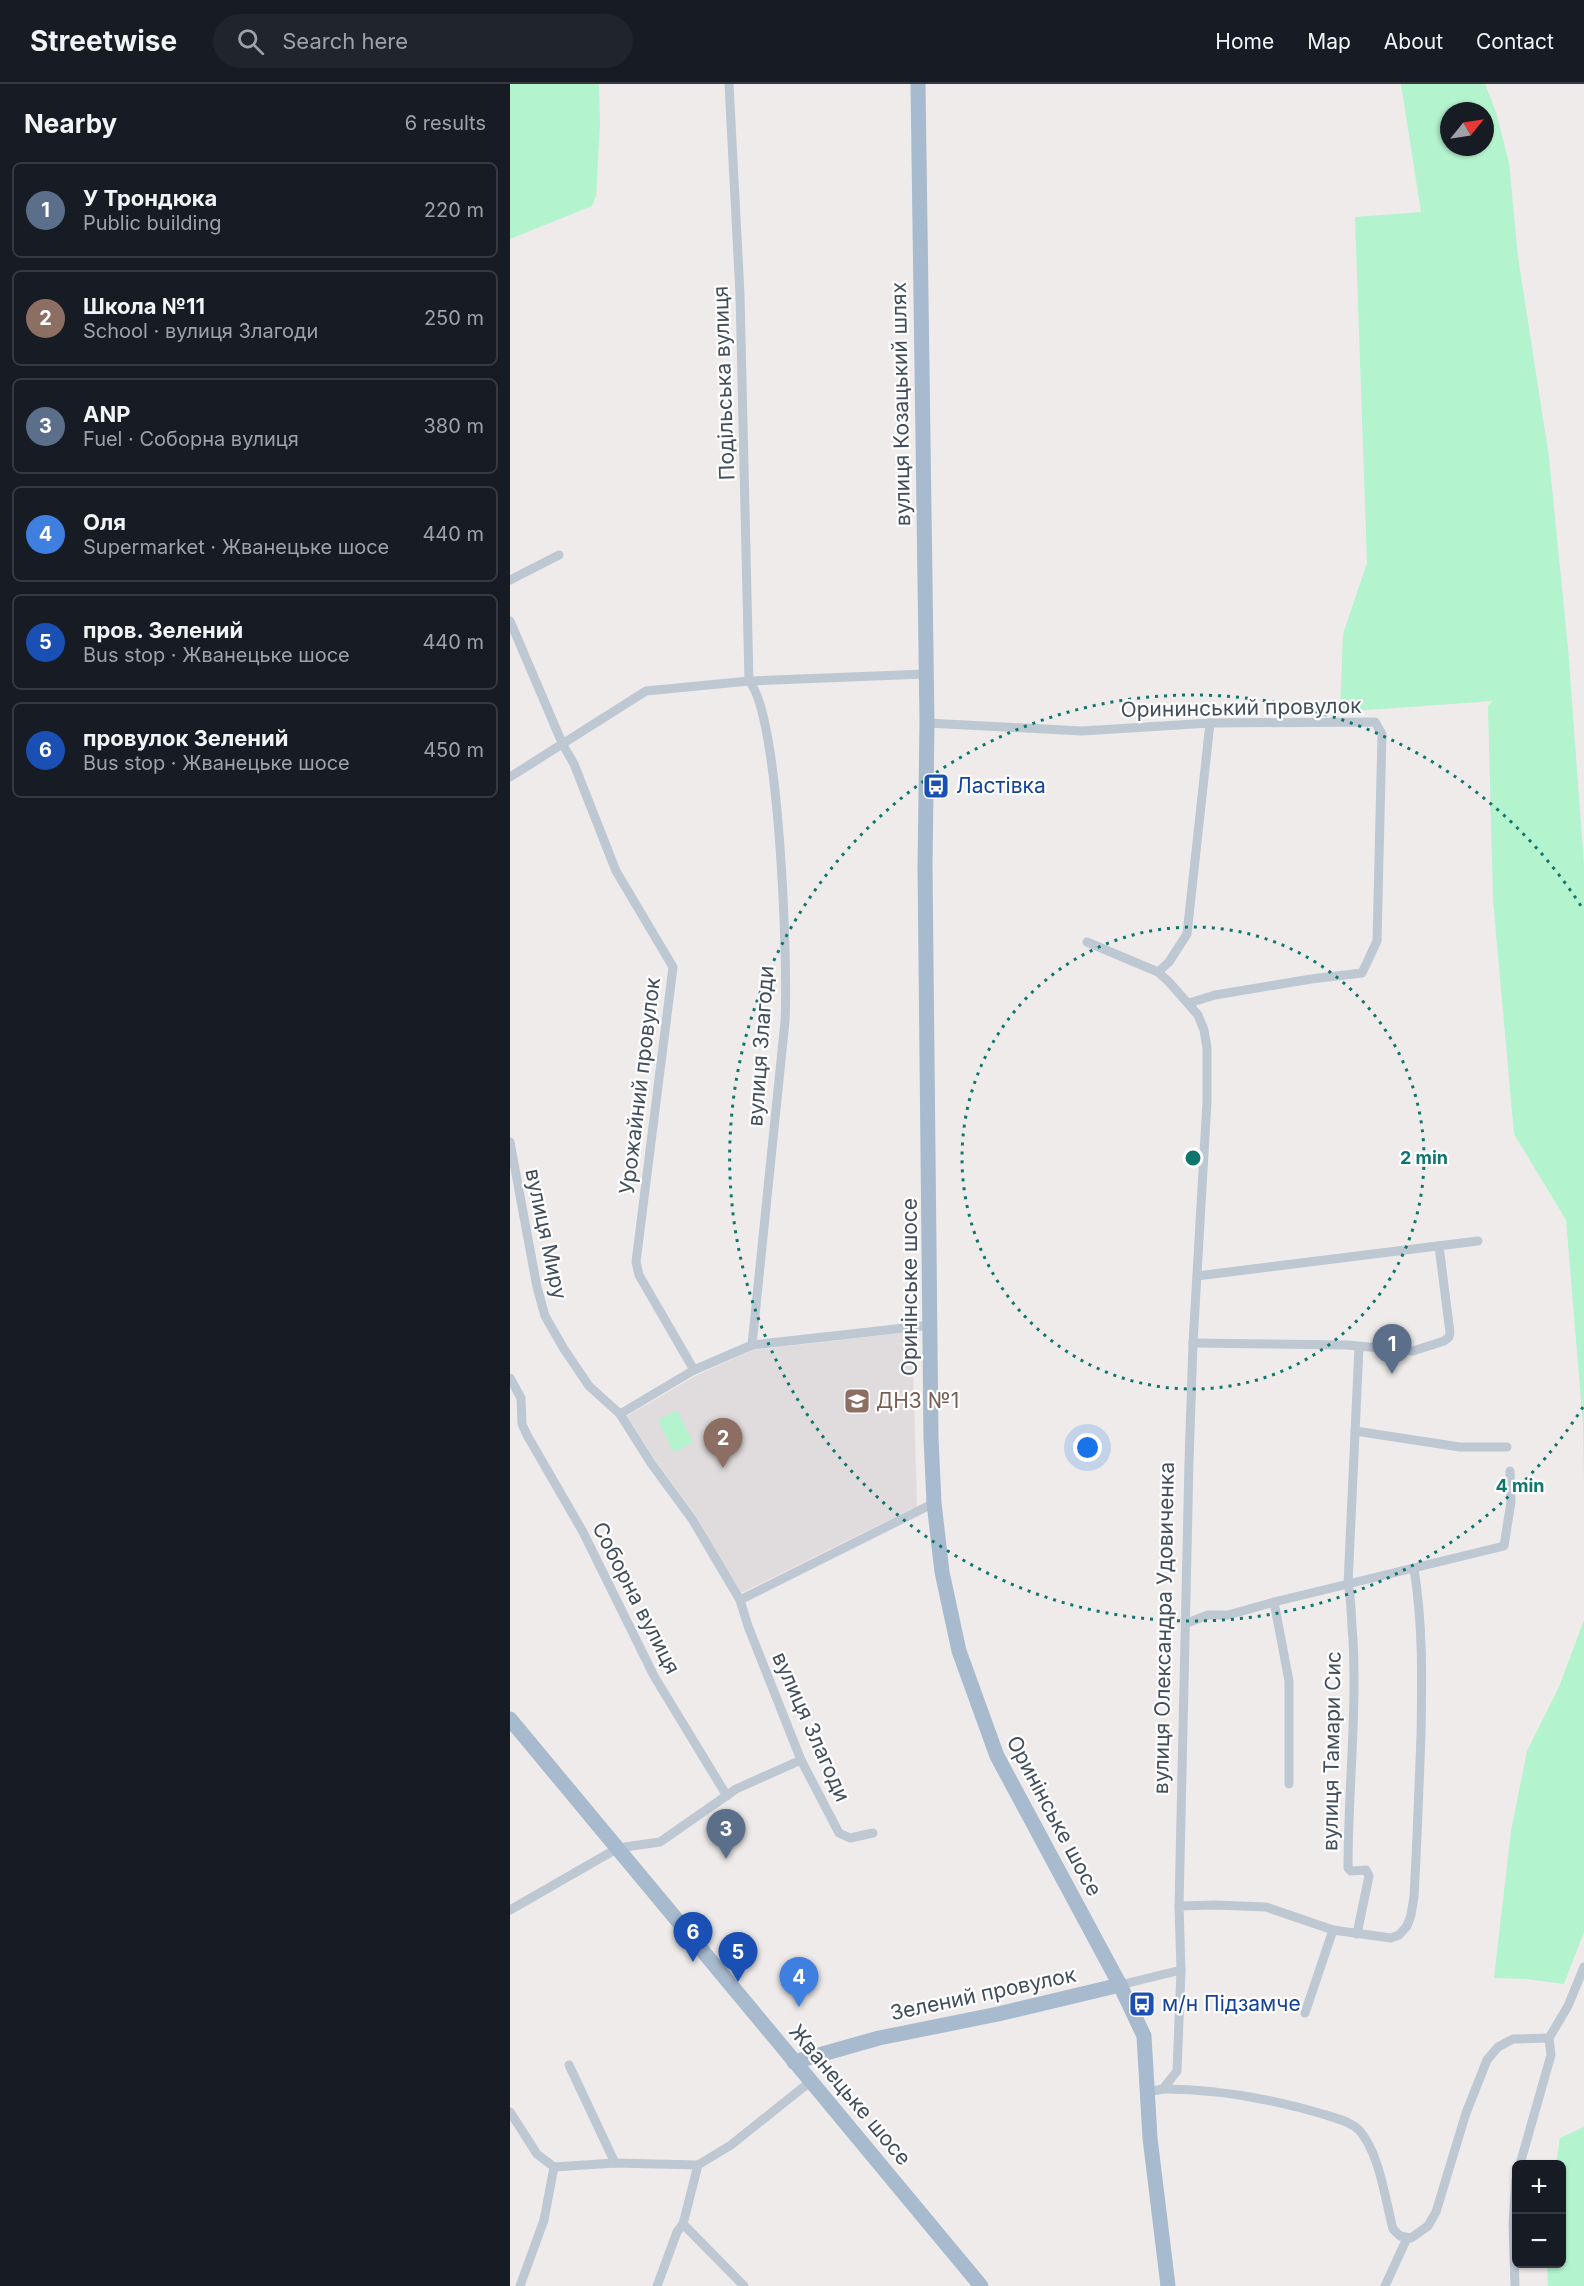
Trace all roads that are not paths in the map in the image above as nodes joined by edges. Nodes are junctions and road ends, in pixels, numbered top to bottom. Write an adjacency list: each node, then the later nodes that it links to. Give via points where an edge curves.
1 (729, 84): 7 (street, Подільська вулиця, via 740,294)
2 (918, 84): 6 (main road, вулиця Козацький шлях)
3 (559, 555): 4 (street)
4 (510, 580)
5 (510, 621): 10 (street, Урожайний провулок)
6 (926, 674): 7 (street); 8 (main road, вулиця Козацький шлях)
7 (749, 681): 10 (street, via 646,692); 21 (street, вулиця Злагоди, via 758,695 763,717 777,808 786,1000)
8 (927, 723): 9 (street, Орининський провулок, via 1082,731); 19 (main road, Оринінське шосе, via 925,866)
9 (1210, 723): 13 (street, via 1188,928 1183,943); 14 (street, Орининський провулок, via 1376,722 1382,734 1377,941 1362,974 1279,984)
10 (563, 745): 11 (street); 23 (street, Урожайний провулок, via 616,871 674,967 636,1262 639,1275)
11 (510, 777)
12 (1087, 942): 13 (street, вулиця Олександра Удовиченка)
13 (1158, 972): 14 (street, вулиця Олександра Удовиченка)
14 (1189, 1003): 18 (street, вулиця Олександра Удовиченка, via 1204,1030 1206,1048 1207,1102)
15 (510, 1142): 25 (street, вулиця Миру, via 545,1316 589,1386)
16 (1478, 1241): 17 (street)
17 (1439, 1246): 18 (street); 22 (street, via 1450,1334 1447,1340 1413,1350)
18 (1197, 1276): 20 (street, вулиця Олександра Удовиченка)
19 (932, 1325): 21 (street); 29 (main road, Оринінське шосе)
20 (1193, 1343): 22 (street); 34 (street, вулиця Олександра Удовиченка)
21 (752, 1345): 23 (street)
22 (1359, 1347): 26 (street)
23 (694, 1370): 25 (street)
24 (510, 1378): 38 (street, Соборна вулиця, via 521,1398 522,1424 527,1434 583,1532 654,1676)
25 (620, 1414): 32 (street, вулиця Злагоди, via 692,1519)
26 (1355, 1431): 27 (street, via 1460,1447); 31 (street)
27 (1507, 1447)
28 (1510, 1471): 30 (street, via 1511,1502 1504,1546)
29 (934, 1503): 32 (street); 47 (main road, Оринінське шосе, via 942,1572 959,1652 997,1756)
30 (1414, 1569): 31 (street); 44 (street, via 1420,1607 1422,1672 1418,1840 1411,1915 1396,1936)
31 (1348, 1584): 33 (street); 44 (street, вулиця Тамари Сис, via 1354,1689 1348,1868 1366,1870 1369,1876)
32 (740, 1600): 36 (street, вулиця Злагоди)
33 (1274, 1602): 34 (street); 37 (street, вулиця Тамари Сис, via 1289,1681)
34 (1187, 1623): 41 (street, вулиця Олександра Удовиченка)
35 (510, 1719): 40 (main road, Жванецьке шосе)
36 (801, 1760): 38 (street, via 746,1783); 39 (street, вулиця Злагоди, via 842,1836)
37 (1289, 1784)
38 (727, 1796): 40 (street, via 660,1842)
39 (873, 1833)
40 (618, 1848): 42 (street); 50 (main road, Жванецьке шосе)
41 (1179, 1906): 43 (street, via 1266,1908); 46 (street, вулиця Олександра Удовиченка)
42 (510, 1910)
43 (1333, 1930): 44 (street); 48 (street)
44 (1357, 1934)
45 (1584, 1967): 49 (street)
46 (1182, 1970): 47 (street, Зелений провулок); 53 (street, вулиця Олександра Удовиченка, via 1177,2071)
47 (1120, 1985): 50 (main road, Зелений провулок, via 879,2038); 53 (main road, Оринінське шосе, via 1144,2036)
48 (1305, 2013)
49 (1549, 2038): 55 (street, via 1551,2055); 61 (street, via 1513,2039 1486,2060 1436,2212 1422,2232)
50 (794, 2062): 52 (main road, Жванецьке шосе)
51 (569, 2065): 56 (street)
52 (811, 2081): 57 (street, via 731,2145); 65 (main road, Жванецьке шосе)
53 (1156, 2090): 61 (street, via 1260,2098 1351,2123 1365,2139 1375,2162 1393,2229); 66 (main road, via 1150,2138)
54 (510, 2112): 58 (street, via 537,2154)
55 (1521, 2160)
56 (615, 2163): 57 (street); 58 (street)
57 (698, 2165): 60 (street)
58 (554, 2167): 62 (street, via 544,2220)
59 (1514, 2214): 68 (street)
60 (683, 2224): 63 (street); 64 (street)
61 (1407, 2238): 67 (street)
62 (520, 2286)
63 (657, 2286)
64 (744, 2286)
65 (981, 2286)
66 (1168, 2286)
67 (1385, 2286)
68 (1515, 2286)

